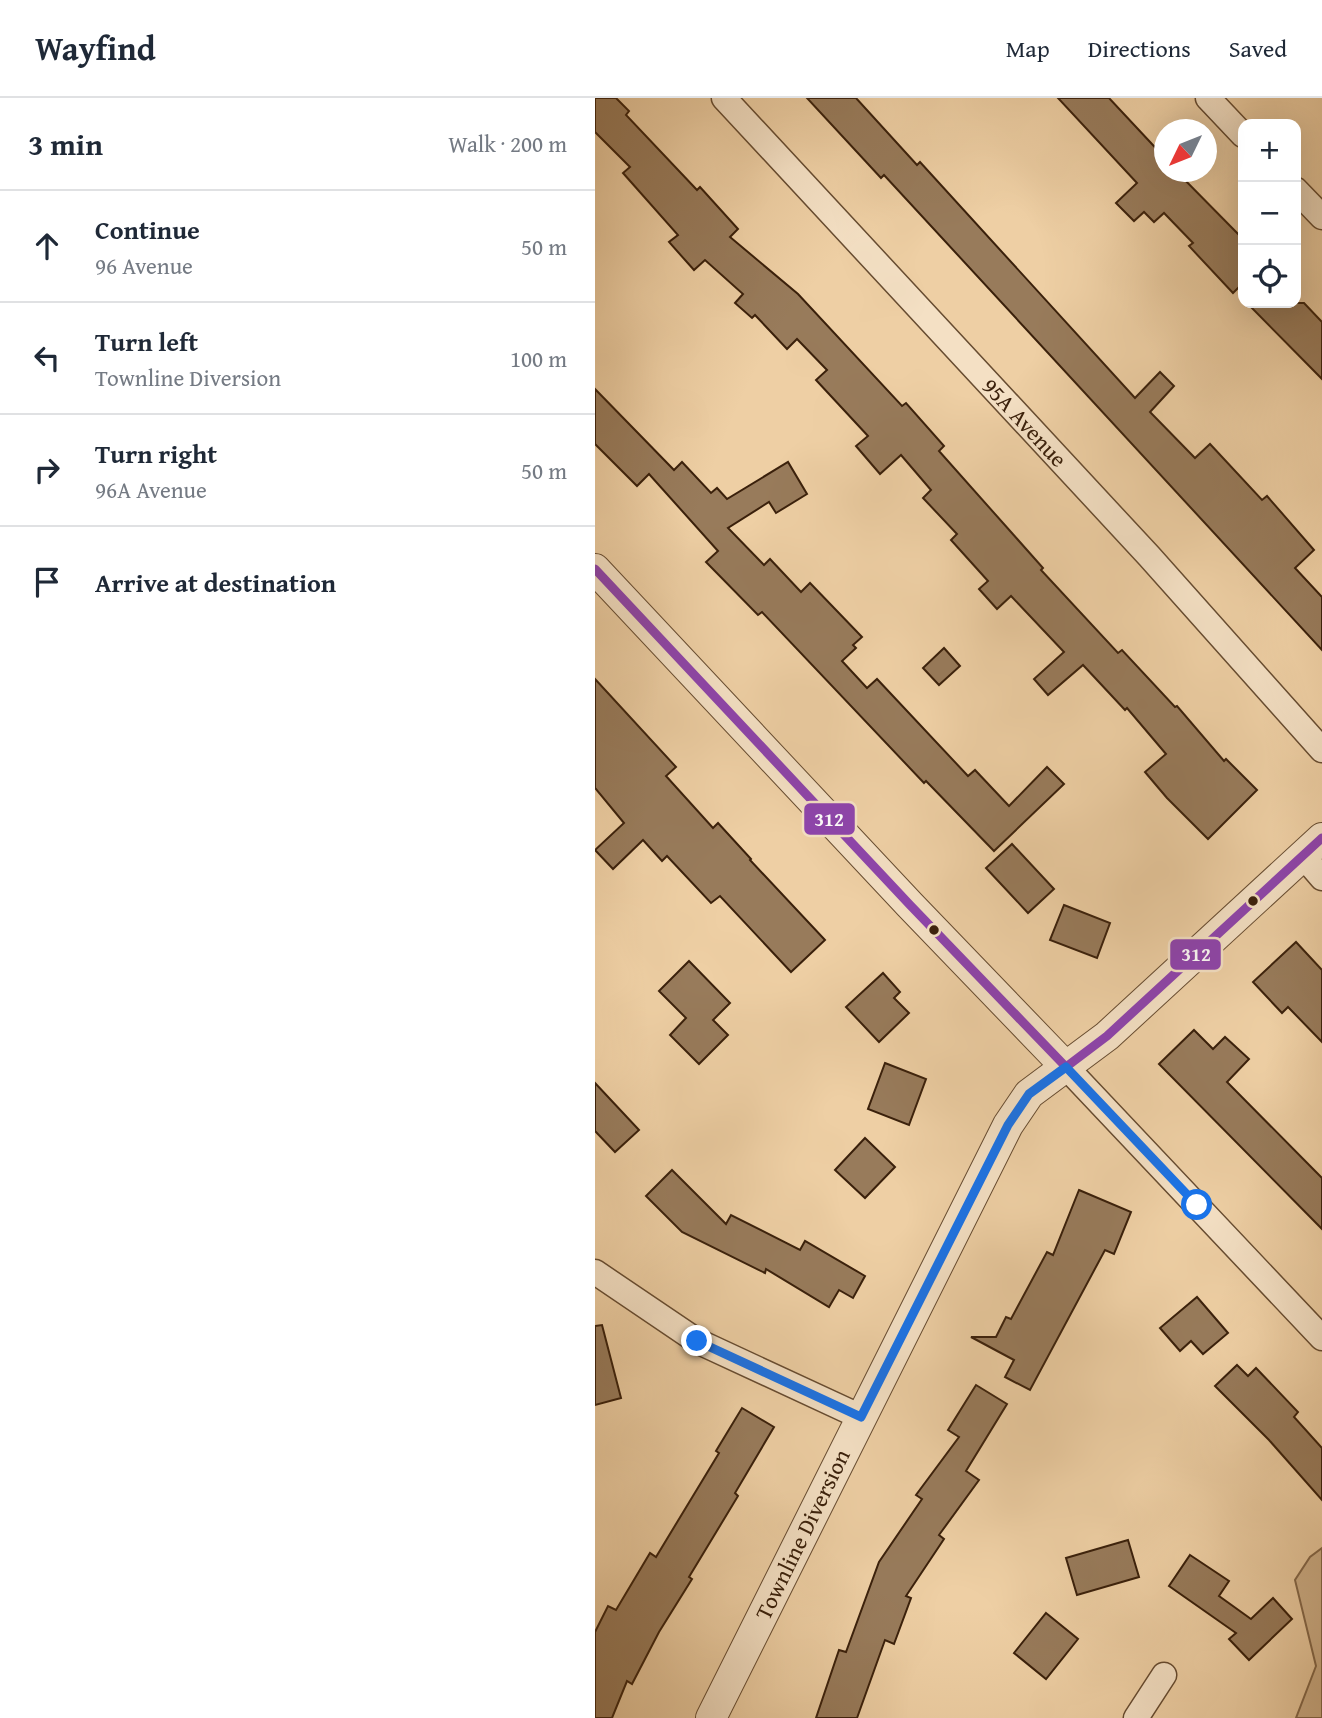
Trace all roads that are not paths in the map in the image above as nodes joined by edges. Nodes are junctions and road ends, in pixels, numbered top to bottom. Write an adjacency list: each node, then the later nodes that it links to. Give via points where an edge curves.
1 (724, 98): 7 (street, 95A Avenue)
2 (1208, 98): 3 (street)
3 (1238, 130)
4 (1301, 195): 5 (street)
5 (1322, 217)
6 (595, 569): 9 (street)
7 (1322, 750)
8 (1316, 857): 9 (street, Townline Diversion)
9 (1066, 1067): 11 (street); 12 (street, Townline Diversion, via 1029,1094 1008,1125)
10 (595, 1272): 12 (street, via 697,1341)
11 (1322, 1338)
12 (861, 1417): 14 (street, Townline Diversion)
13 (1164, 1675): 15 (street)
14 (711, 1718)
15 (1136, 1718)

